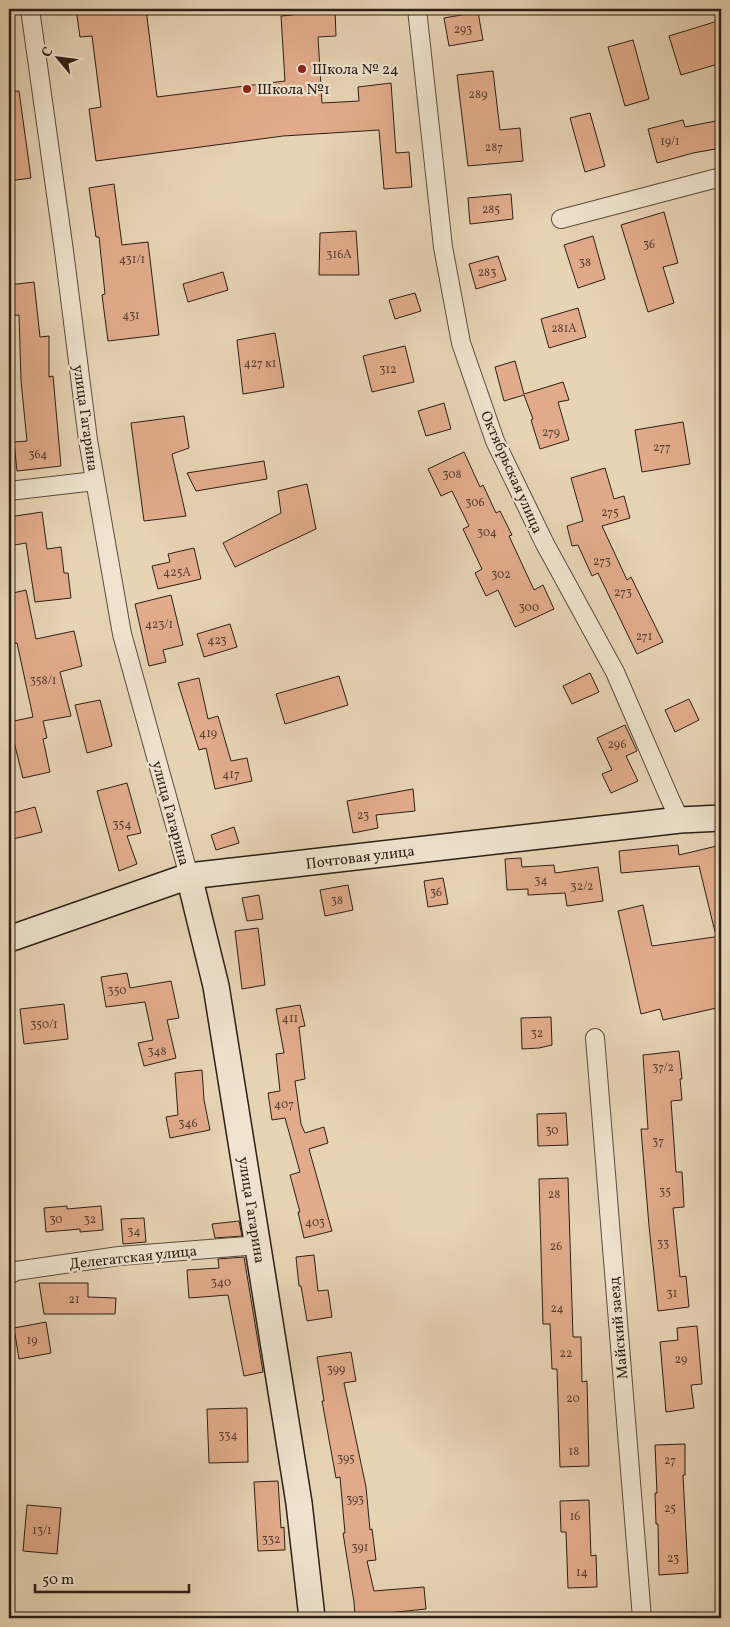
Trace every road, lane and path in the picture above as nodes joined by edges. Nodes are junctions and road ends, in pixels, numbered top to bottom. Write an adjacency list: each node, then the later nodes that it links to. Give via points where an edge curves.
1 (30, 9): 5 (street, улица Гагарина)
2 (417, 9): 8 (street, Октябрьская улица, via 443,247 461,343 495,441 545,544 615,672)
3 (721, 177): 4 (street)
4 (561, 219)
5 (95, 481): 6 (street); 9 (street, улица Гагарина, via 122,634)
6 (9, 491)
7 (721, 818): 8 (main road, Почтовая улица)
8 (680, 820): 9 (main road, Почтовая улица)
9 (189, 876): 10 (main road, Почтовая улица); 12 (main road, улица Гагарина, via 216,986)
10 (9, 939)
11 (595, 1038): 15 (street, Майский заезд)
12 (258, 1245): 13 (street, Делегатская улица, via 119,1256 16,1271); 14 (main road, улица Гагарина, via 299,1503)
13 (9, 1275)
14 (312, 1618)
15 (642, 1618)

